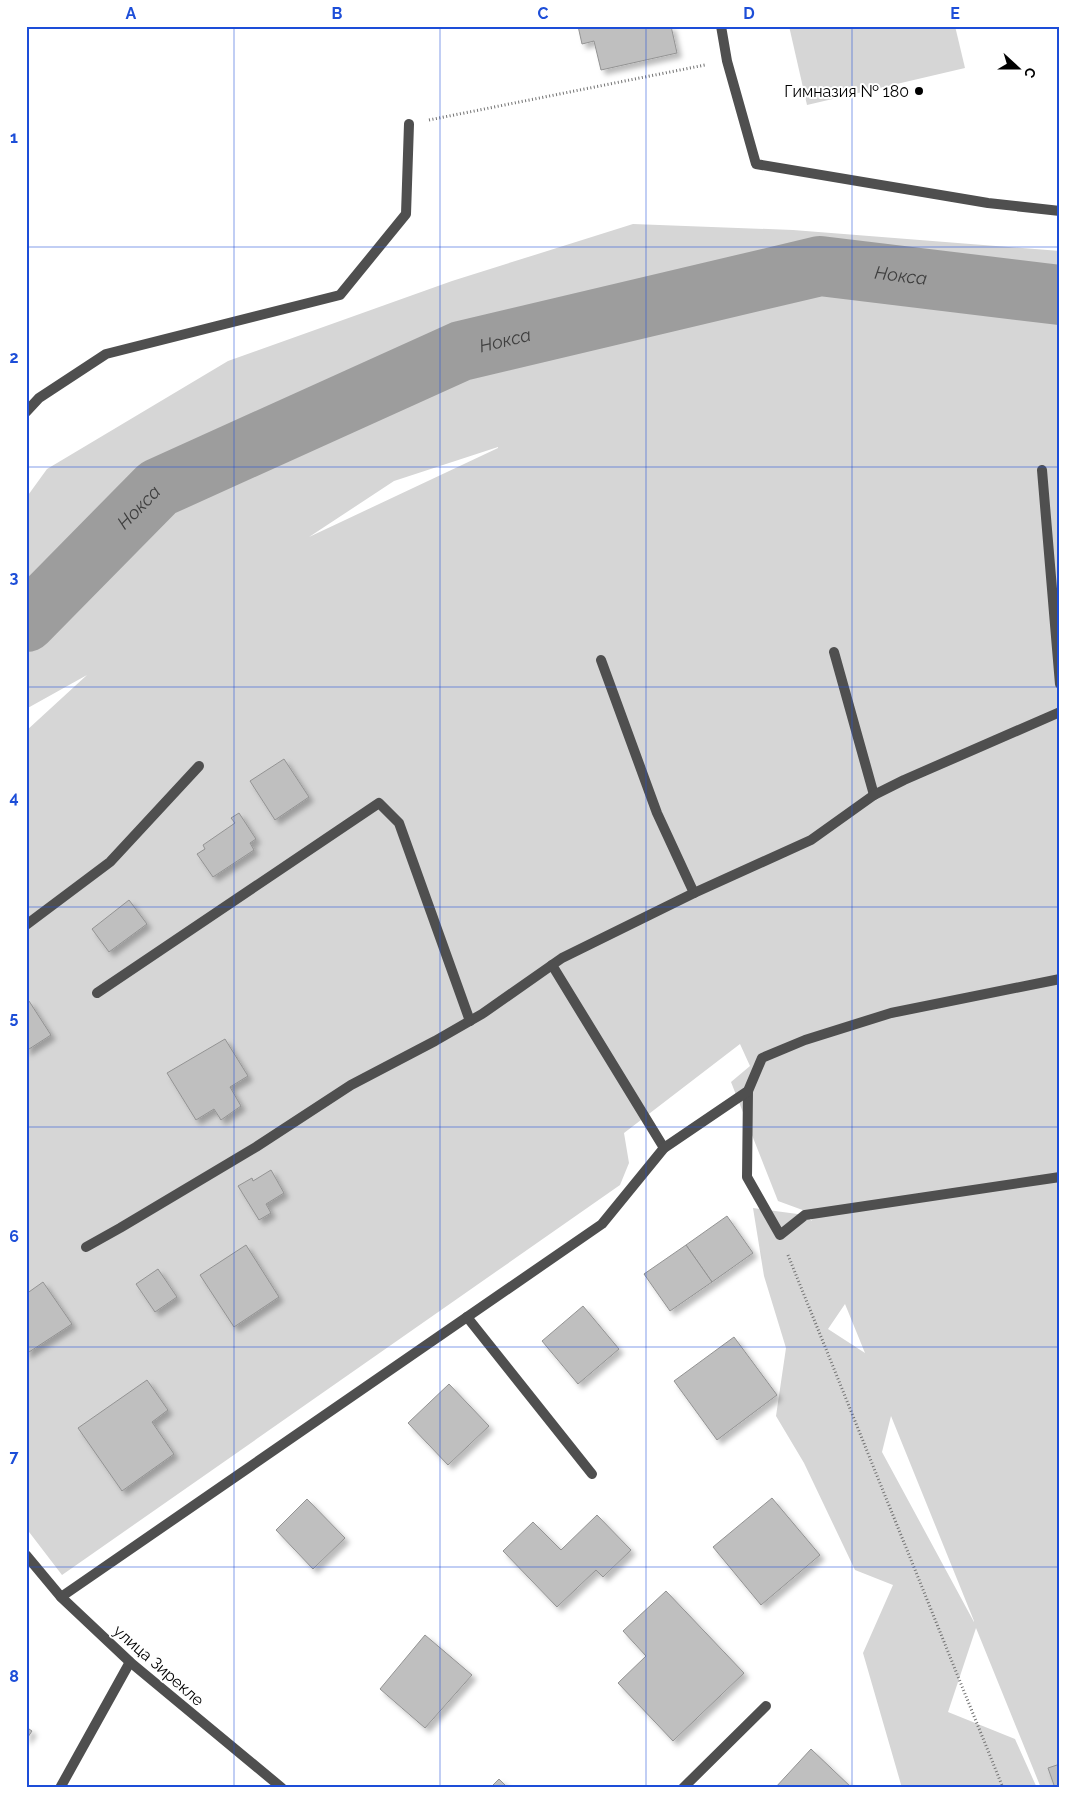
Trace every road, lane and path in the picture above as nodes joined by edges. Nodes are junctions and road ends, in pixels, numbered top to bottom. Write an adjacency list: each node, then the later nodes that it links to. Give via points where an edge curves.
1 (721, 26): 2 (street)
2 (727, 61): 3 (path); 4 (street, via 756,164 988,203)
3 (409, 124): 5 (street, via 406,214 340,295 106,354 39,398)
4 (1060, 211)
5 (26, 412)
6 (1042, 470): 9 (street)
7 (834, 652): 12 (street)
8 (601, 660): 13 (street, via 657,813)
9 (1060, 684)
10 (1060, 712): 12 (street)
11 (199, 766): 14 (street, via 110,862)
12 (874, 795): 13 (street, via 811,840)
13 (694, 894): 15 (street)
14 (26, 925)
15 (552, 965): 18 (street); 20 (street)
16 (1060, 980): 19 (street, via 891,1013 805,1040 762,1058)
17 (98, 993): 18 (street, via 379,803 399,823)
18 (470, 1021): 23 (street, via 351,1085 256,1147)
19 (748, 1091): 20 (street); 22 (street, via 747,1177)
20 (664, 1148): 24 (street, via 602,1224)
21 (1060, 1177): 22 (street, via 805,1215)
22 (780, 1235): 33 (path)
23 (86, 1247)
24 (467, 1317): 25 (street); 27 (street)
25 (592, 1474)
26 (26, 1555): 27 (street, улица Зирекле)
27 (61, 1597): 28 (street, улица Зирекле)
28 (130, 1662): 30 (street); 31 (street, улица Зирекле)
29 (766, 1706): 32 (street)
30 (60, 1788)
31 (282, 1788)
32 (683, 1788)
33 (1003, 1788)

